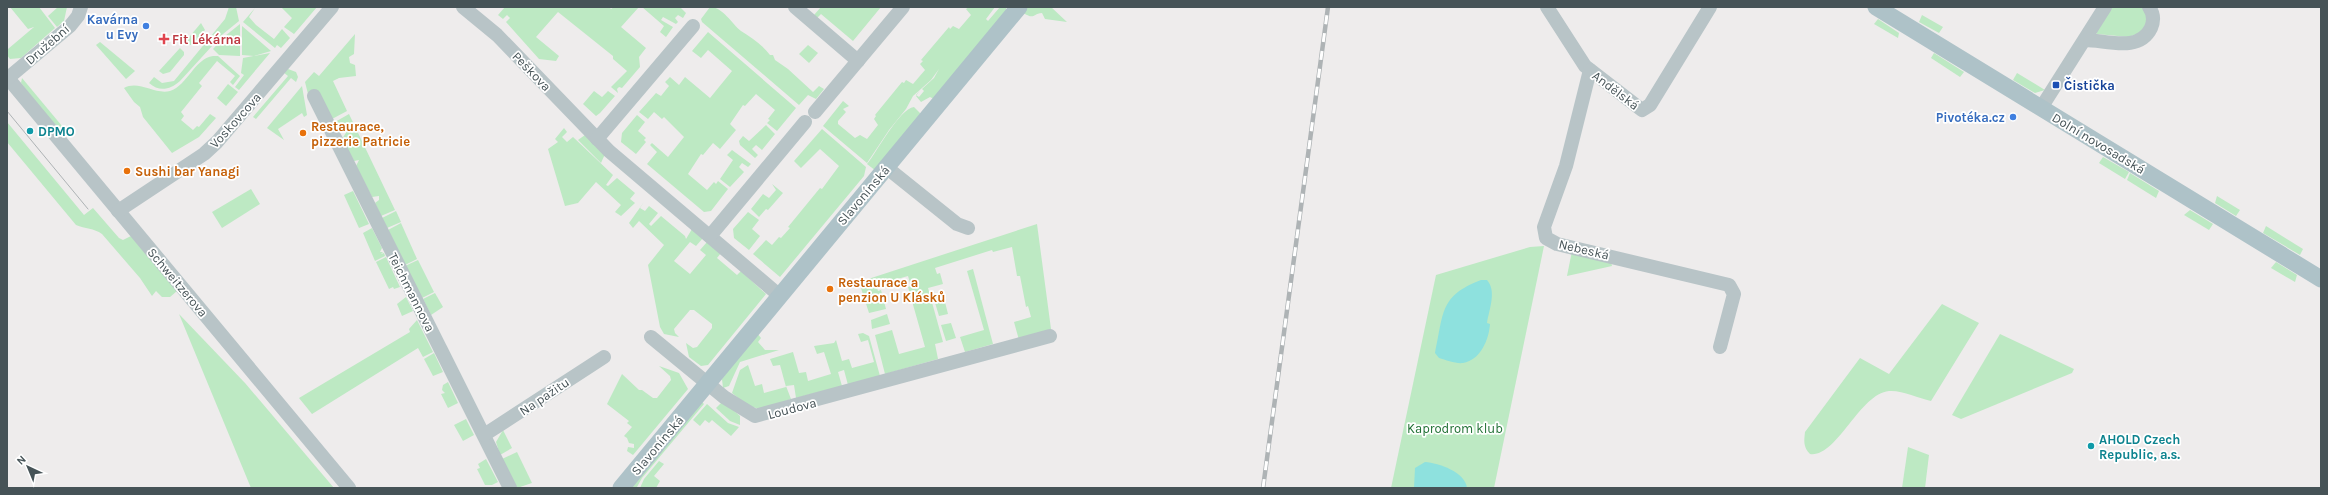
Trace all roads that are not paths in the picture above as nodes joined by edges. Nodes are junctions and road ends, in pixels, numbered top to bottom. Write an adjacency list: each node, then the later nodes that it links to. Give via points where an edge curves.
1 (81, 7): 16 (street, Družební, via 70,26)
2 (332, 7): 23 (street, Voskovcova, via 217,142 204,154)
3 (463, 7): 21 (street, Peškova, via 497,35)
4 (795, 7): 14 (street)
5 (903, 7): 14 (street)
6 (1019, 7): 22 (main road, Slavonínská)
7 (1547, 7): 15 (street, Andělská, via 1578,56)
8 (1710, 7): 15 (street, Andělská, via 1646,109 1640,109)
9 (1876, 7): 18 (main road, Dolní novosadská)
10 (2106, 7): 13 (street)
11 (2150, 7): 13 (street, via 2152,24 2140,40 2126,43)
12 (693, 26): 21 (street)
13 (2084, 40): 18 (street)
14 (858, 61): 19 (street)
15 (1590, 70): 30 (street, Nebeská, via 1566,166 1544,227 1546,238 1557,244 1729,285 1734,294)
16 (7, 77): 23 (street, Schweitzerova)
17 (314, 96): 33 (street, Teichmannova)
18 (2041, 108): 26 (main road, Dolní novosadská)
19 (815, 112)
20 (806, 122): 25 (street)
21 (597, 139): 25 (street, Peškova)
22 (886, 167): 24 (street, via 957,224); 27 (main road, Slavonínská)
23 (118, 211): 34 (street, Schweitzerova)
24 (968, 228)
25 (710, 236): 27 (street, Peškova)
26 (2321, 279)
27 (780, 296): 32 (main road, Slavonínská)
28 (1050, 336): 32 (street, Loudova, via 754,416 740,409)
29 (651, 338): 32 (street)
30 (1720, 347)
31 (604, 357): 33 (street, Na pažitu)
32 (708, 384): 36 (main road, Slavonínská)
33 (484, 435): 35 (street, Teichmannova)
34 (349, 488)
35 (510, 488)
36 (621, 488)

